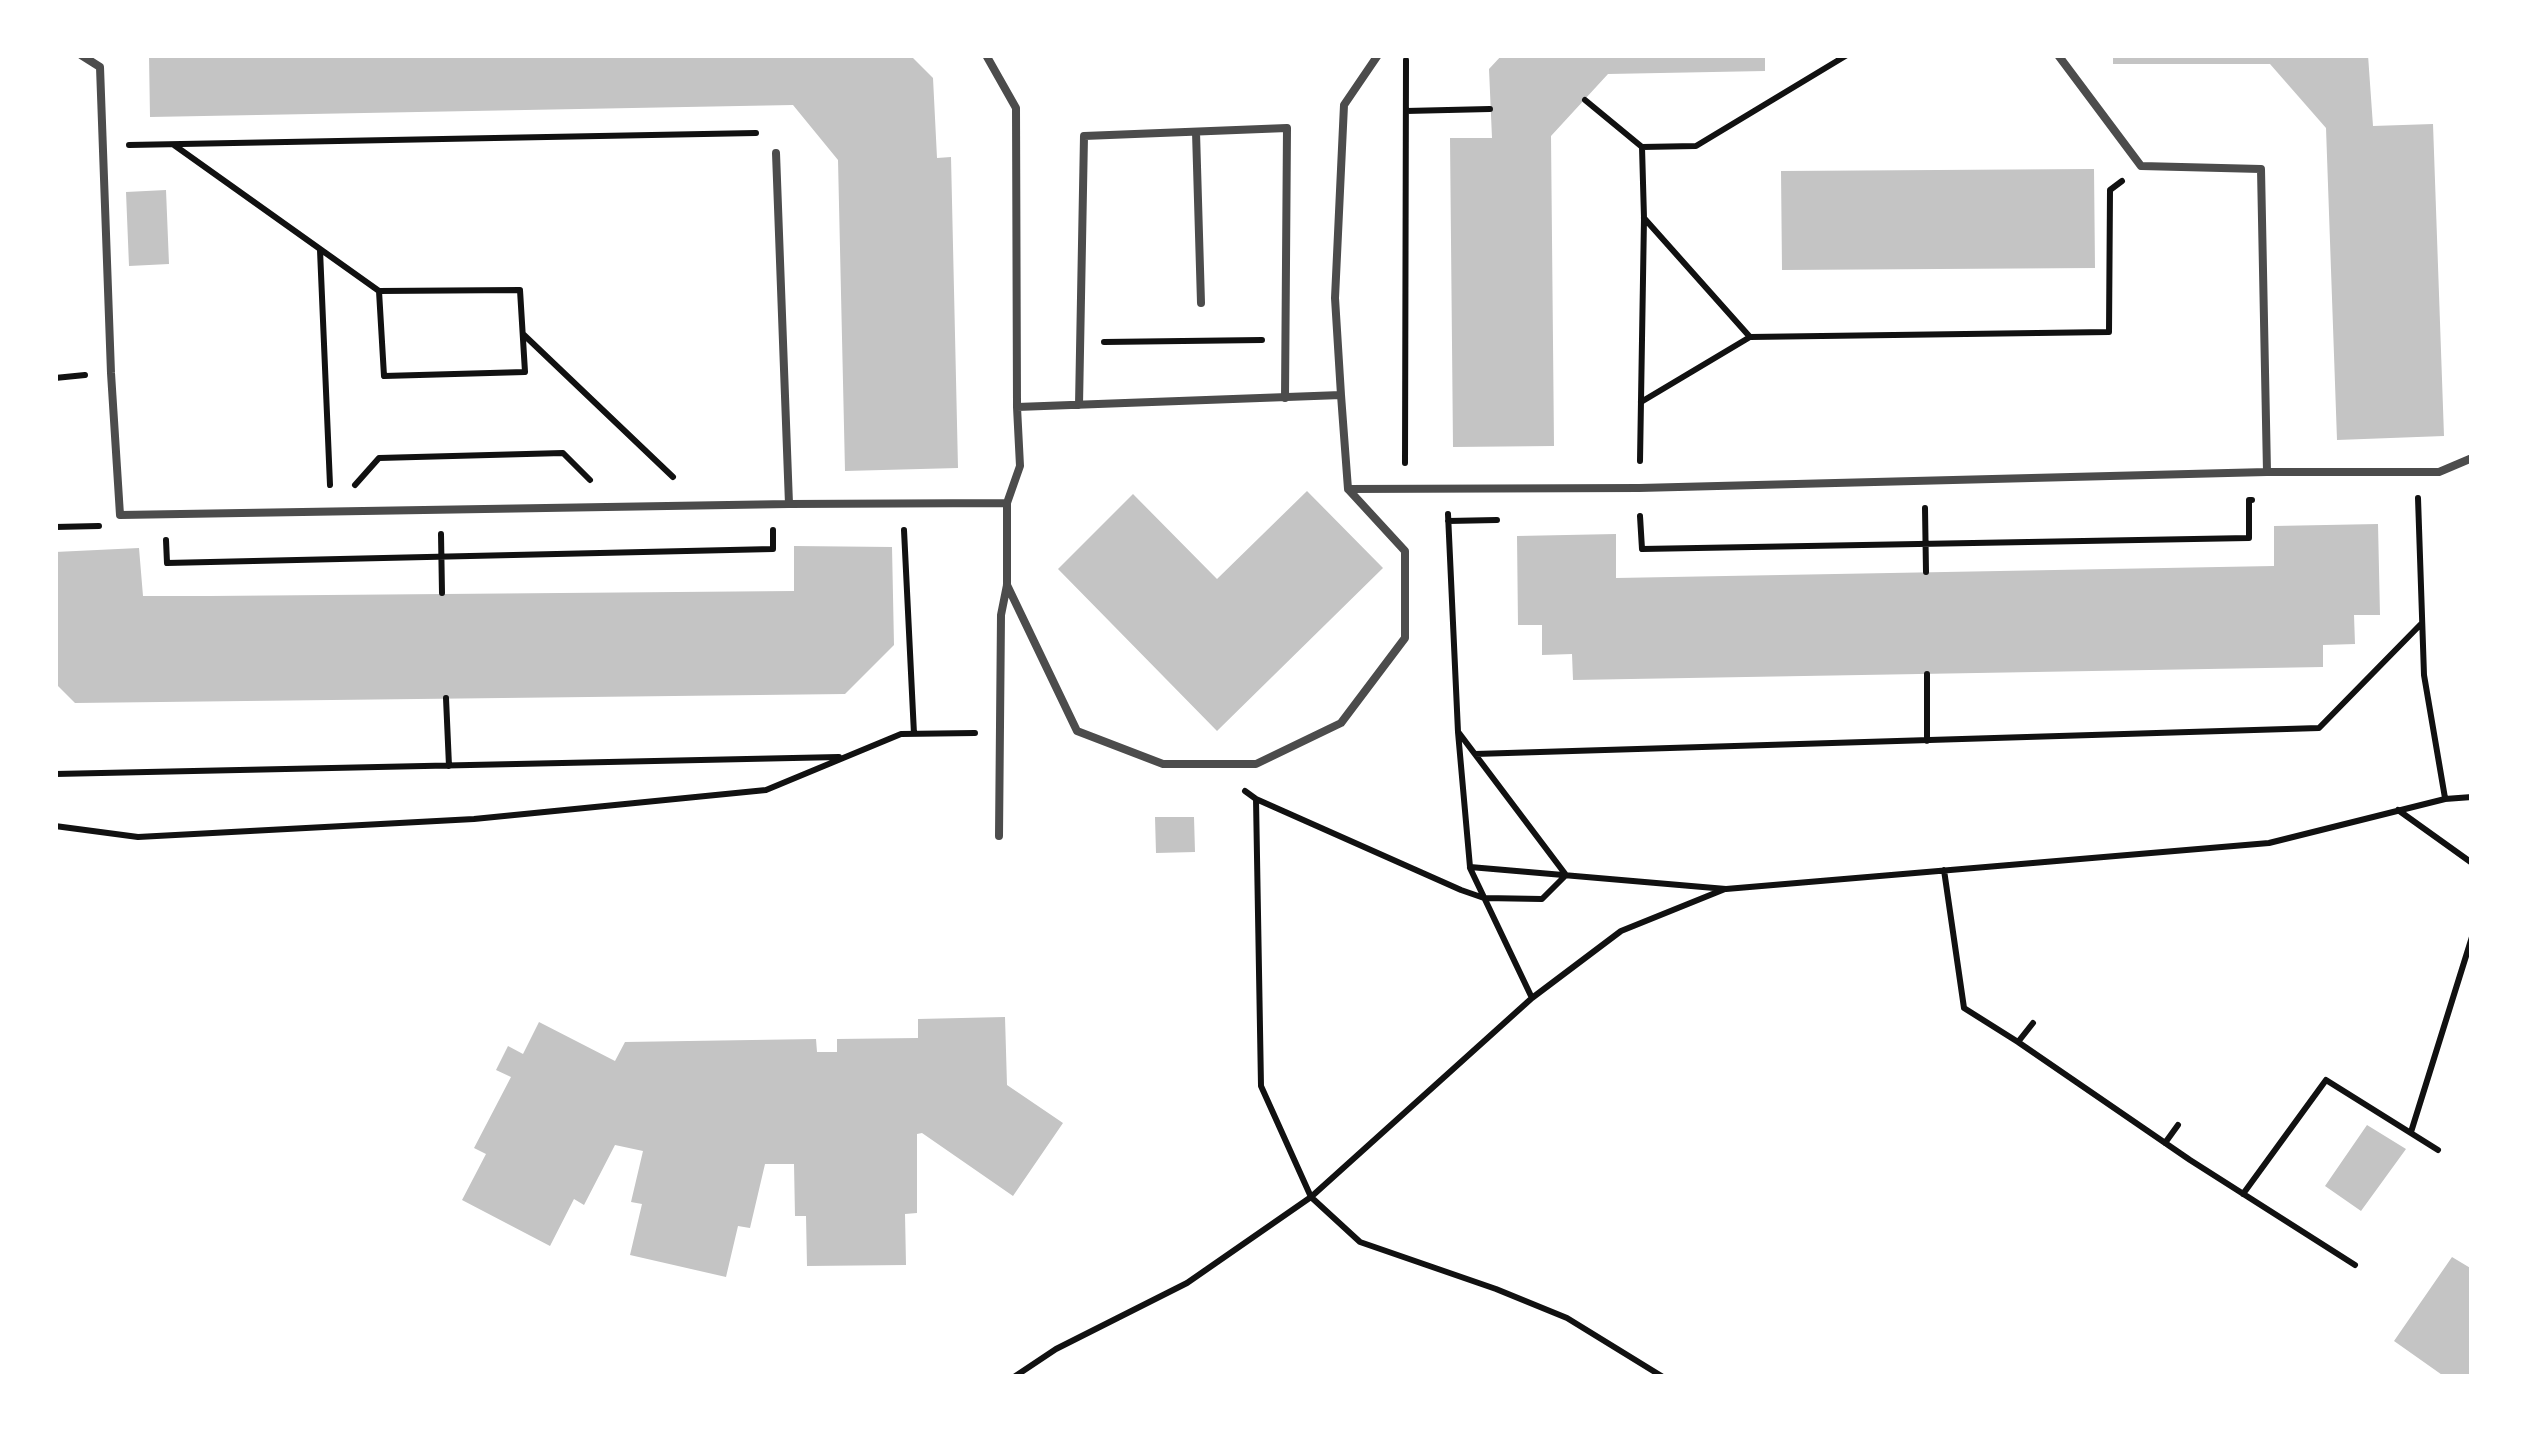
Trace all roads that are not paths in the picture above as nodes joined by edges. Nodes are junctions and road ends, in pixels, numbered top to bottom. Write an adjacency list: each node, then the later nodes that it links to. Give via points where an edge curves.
1 (81, 55): 15 (lane, via 100,67 120,515)
2 (986, 55): 11 (lane, via 1016,108)
3 (1378, 55): 8 (lane, via 1344,105 1335,298)
4 (2058, 55): 13 (lane, via 2141,166 2261,169)
5 (1196, 132): 7 (lane); 9 (lane, via 1287,128); 10 (lane, via 1084,136)
6 (776, 153): 15 (lane)
7 (1201, 304)
8 (1340, 395): 9 (lane); 14 (lane)
9 (1284, 398): 10 (lane)
10 (1079, 405): 11 (lane)
11 (1017, 407): 16 (lane, via 1020,466)
12 (2472, 458): 13 (lane, via 2438,472)
13 (2267, 472): 14 (lane)
14 (1348, 490): 17 (lane, via 1405,551 1405,638 1340,724 1256,764 1163,764 1076,731)
15 (789, 504): 16 (lane)
16 (1007, 504): 17 (lane)
17 (1007, 585): 18 (lane, via 1001,615)
18 (999, 836)

